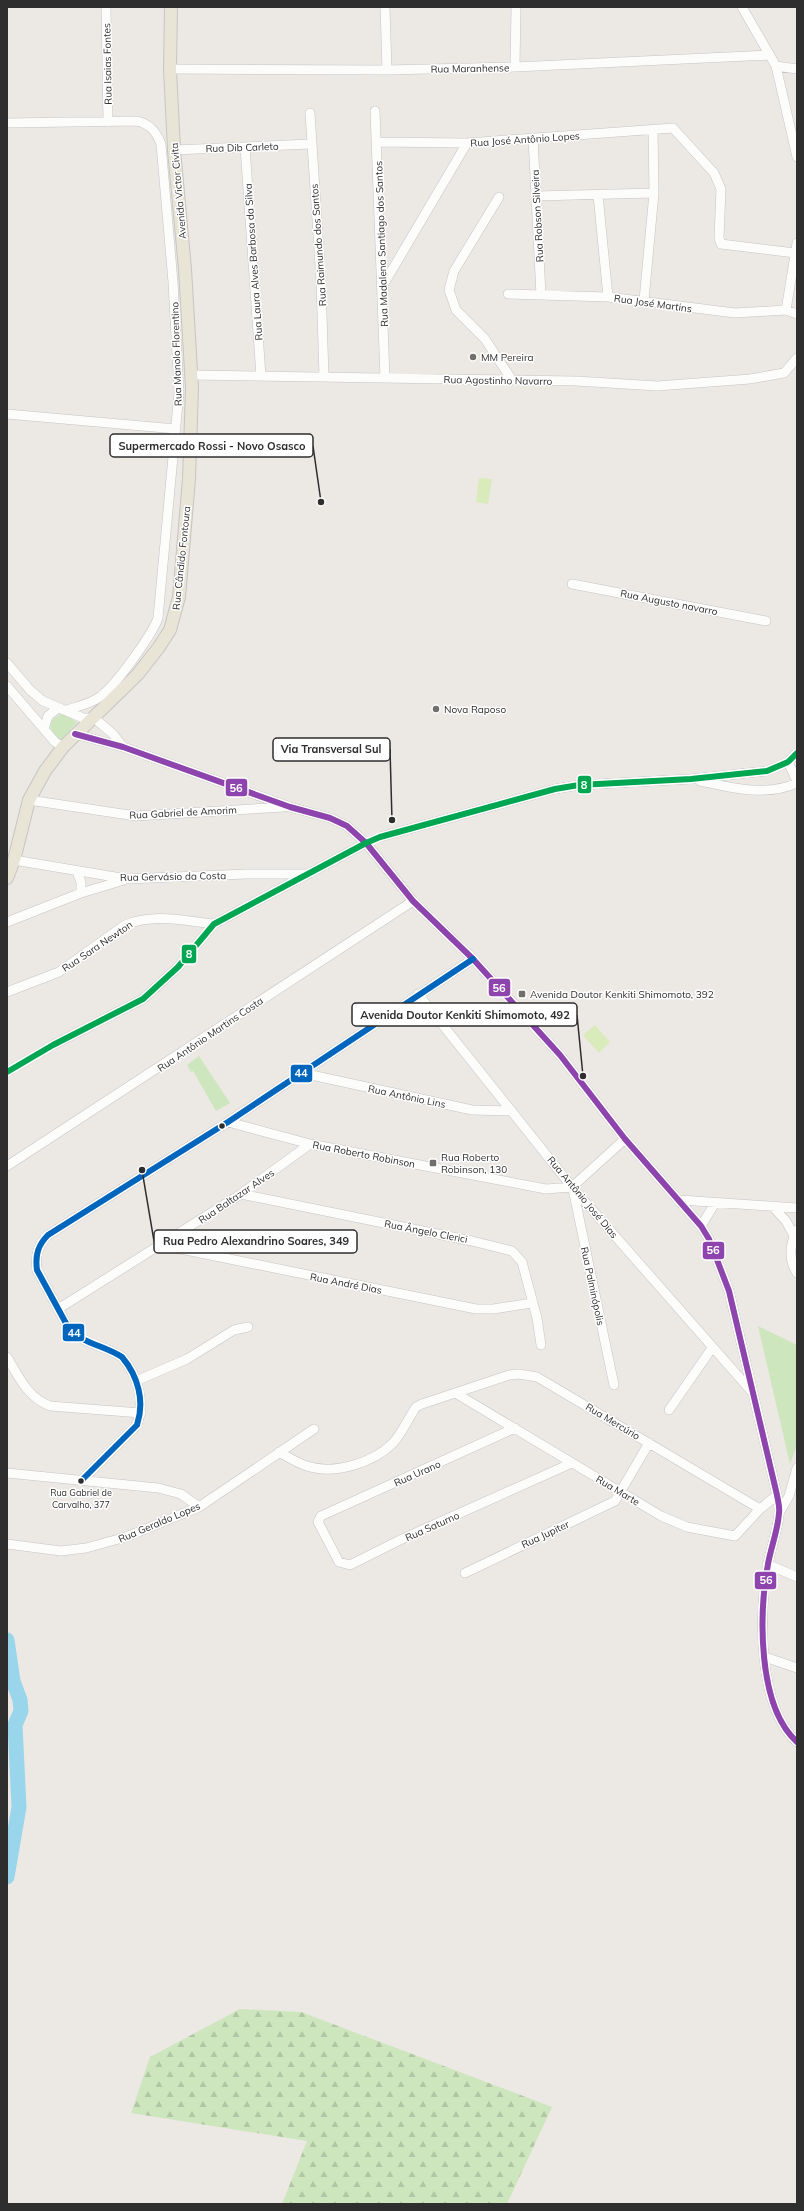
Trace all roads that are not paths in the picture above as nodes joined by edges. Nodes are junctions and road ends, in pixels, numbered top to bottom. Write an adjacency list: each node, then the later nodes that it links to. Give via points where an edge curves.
1 (106, 7): 14 (street, Rua Isaias Fontes)
2 (171, 7): 9 (main road, Avenida Victor Civita)
3 (386, 7): 11 (street)
4 (516, 7): 8 (street)
5 (742, 7): 6 (street)
6 (770, 55): 7 (street); 8 (street, Rua Maranhense)
7 (776, 66): 10 (street); 23 (street)
8 (515, 67): 11 (street, Rua Maranhense)
9 (170, 69): 11 (street, Rua Maranhense); 22 (main road, Avenida Victor Civita)
10 (797, 69)
11 (387, 70)
12 (375, 111): 18 (street, Rua Madalena Santiago dos Santos)
13 (310, 113): 20 (street, Rua Raimundo dos Santos)
14 (108, 122): 15 (street, Rua Manolo Florentino); 47 (street, Rua Manolo Florentino, via 144,123 153,130 161,144 179,392)
15 (7, 123)
16 (653, 130): 17 (street, Rua José Antônio Lopes); 24 (street); 29 (street, Rua José Antônio Lopes, via 673,128 714,173 721,188 721,244)
17 (533, 138): 19 (street, Rua José Antônio Lopes); 26 (street, Rua Robson Silveira)
18 (377, 142): 19 (street, Rua José Antônio Lopes); 31 (street, Rua Madalena Santiago dos Santos)
19 (467, 143): 31 (street)
20 (310, 144): 21 (street, Rua Dib Carleto); 43 (street, Rua Raimundo dos Santos, via 321,282)
21 (245, 147): 22 (street, Rua Dib Carleto); 42 (street, Rua Laura Alves Barbosa da Silva)
22 (174, 150): 40 (main road, Avenida Victor Civita)
23 (797, 156)
24 (654, 193): 25 (street); 35 (street)
25 (598, 195): 26 (street); 34 (street)
26 (536, 196): 33 (street, Rua Robson Silveira)
27 (499, 197): 45 (street, via 454,271 449,290 456,310 485,340)
28 (797, 243): 29 (street)
29 (795, 252): 30 (street)
30 (794, 272): 36 (street)
31 (382, 287): 44 (street, Rua Madalena Santiago dos Santos)
32 (508, 294): 33 (street, Rua José Martins)
33 (540, 295): 34 (street, Rua José Martins)
34 (608, 297): 35 (street, Rua José Martins)
35 (644, 300): 36 (street, Rua José Martins, via 735,313)
36 (786, 310): 37 (street, Rua José Martins)
37 (797, 314)
38 (797, 358): 39 (street)
39 (787, 372): 41 (street); 45 (street, Rua Agostinho Navarro, via 750,379 657,386)
40 (192, 374): 42 (street, Rua Agostinho Navarro); 53 (main road, Rua Cândido Fontoura, via 189,479 179,597 175,615 170,630 138,674)
41 (797, 374)
42 (261, 376): 43 (street, Rua Agostinho Navarro)
43 (324, 376): 44 (street, Rua Agostinho Navarro)
44 (385, 378): 45 (street, Rua Agostinho Navarro)
45 (512, 380)
46 (7, 414): 47 (street)
47 (176, 429): 52 (street, Rua Manolo Florentino, via 158,618 155,626 105,692 90,702)
48 (572, 584): 49 (street, Rua Augusto navarro)
49 (766, 621)
50 (7, 663): 52 (street, via 36,696)
51 (7, 686): 54 (street)
52 (62, 709): 53 (street, via 83,718); 54 (street, via 48,716)
53 (94, 718): 55 (main road, Rua Cândido Fontoura); 57 (street, via 113,734)
54 (44, 729): 56 (street)
55 (75, 734): 56 (main road, Rua Cândido Fontoura); 57 (street)
56 (63, 747): 62 (main road, Rua Cândido Fontoura, via 45,771)
57 (123, 747): 63 (street)
58 (797, 753): 59 (street)
59 (788, 762): 60 (street, via 767,771); 61 (street)
60 (691, 779): 61 (street, via 768,791 780,790); 64 (street, via 579,785 555,789)
61 (797, 782)
62 (29, 800): 63 (street, Rua Gabriel de Amorim, via 136,816); 65 (main road, Rua Cândido Fontoura)
63 (290, 807): 64 (street, via 340,822)
64 (366, 843): 67 (street); 71 (street)
65 (14, 860): 66 (street, Rua Gervásio da Costa); 68 (main road, Rua Cândido Fontoura)
66 (77, 872): 69 (street, Rua Gervásio da Costa); 70 (street, via 81,882)
67 (310, 874): 69 (street, Rua Gervásio da Costa); 73 (street)
68 (7, 878)
69 (127, 879): 70 (street)
70 (81, 893): 72 (street)
71 (414, 901): 74 (street); 83 (street, Rua Antônio Martins Costa)
72 (7, 922)
73 (214, 924): 75 (street, Rua Sara Newton, via 158,918 136,920 125,925 59,972); 77 (street, via 178,967 143,1000 53,1045)
74 (473, 959): 76 (street); 81 (street, via 560,1055)
75 (7, 992)
76 (418, 994): 78 (street); 79 (street, Rua Antônio José Dias)
77 (7, 1072)
78 (302, 1073): 79 (street, Rua Antônio Lins, via 472,1110); 80 (street)
79 (512, 1111): 84 (street, Rua Antônio José Dias)
80 (228, 1122): 82 (street, Rua Roberto Robinson); 95 (street, via 42,1240 35,1259 37,1270)
81 (625, 1139): 84 (street); 86 (street)
82 (310, 1144): 84 (street, Rua Roberto Robinson, via 546,1189); 85 (street, Rua Baltazar Alves)
83 (7, 1166)
84 (572, 1187): 98 (street, Rua Antônio José Dias); 101 (street, Rua Palminópolis)
85 (241, 1194): 92 (street, Rua Baltazar Alves); 94 (street, Rua Ângelo Clerici, via 512,1251 522,1262)
86 (680, 1200): 87 (street); 90 (street)
87 (715, 1203): 88 (street); 90 (street)
88 (774, 1208): 89 (street); 91 (street)
89 (797, 1208)
90 (701, 1226): 103 (street, via 726,1281)
91 (796, 1233): 93 (street, via 791,1247 791,1258)
92 (161, 1245): 94 (street, Rua André Dias, via 476,1309); 95 (street, Rua Baltazar Alves)
93 (797, 1273)
94 (532, 1303): 97 (street, Rua Ângelo Clerici)
95 (58, 1309): 100 (street, via 74,1335 122,1356)
96 (248, 1327): 100 (street, via 234,1330 187,1359)
97 (541, 1345)
98 (712, 1348): 103 (street, Rua Antônio José Dias); 104 (street)
99 (7, 1357): 105 (street, via 26,1390 41,1403)
100 (136, 1381): 105 (street, via 140,1394)
101 (614, 1385)
102 (457, 1394): 106 (street, Rua Marte); 108 (street, Rua Mercúrio, via 509,1375 538,1377); 109 (street, Rua Mercúrio, via 416,1407 394,1442 385,1450 343,1468 318,1468 298,1462)
103 (754, 1395): 116 (street)
104 (669, 1410)
105 (141, 1414): 113 (street, via 133,1431)
106 (515, 1428): 110 (street, Rua Marte); 120 (street, Rua Urano)
107 (314, 1429): 109 (street, Rua Geraldo Lopes)
108 (650, 1443): 115 (street, Rua Jupiter); 118 (street, Rua Mercúrio)
109 (280, 1452): 117 (street, Rua Geraldo Lopes)
110 (572, 1463): 115 (street, Rua Marte); 120 (street, Rua Saturno, via 350,1565 339,1562 318,1522)
111 (797, 1468): 114 (street)
112 (7, 1473): 113 (street)
113 (81, 1481): 117 (street, via 174,1491)
114 (795, 1485): 119 (street)
115 (622, 1492): 118 (street, Rua Marte, via 674,1523 730,1537 738,1534); 123 (street, Rua Jupiter, via 615,1501)
116 (777, 1495): 118 (street, Rua Marte); 119 (street)
117 (199, 1507): 121 (street, Rua Geraldo Lopes, via 126,1537 86,1548 61,1551)
118 (760, 1509)
119 (779, 1513): 122 (street)
120 (319, 1518)
121 (7, 1544)
122 (768, 1564): 124 (street); 125 (street, via 763,1611)
123 (465, 1573)
124 (797, 1577)
125 (765, 1657): 126 (street); 127 (street, via 771,1695 780,1720)
126 (797, 1668)
127 (797, 1742)

